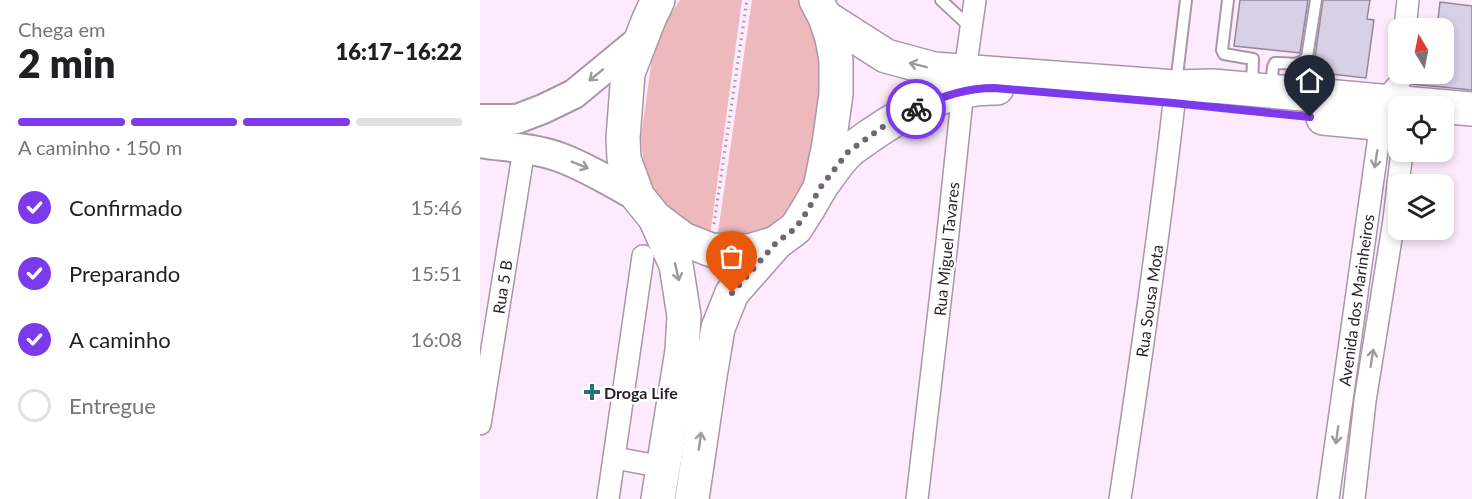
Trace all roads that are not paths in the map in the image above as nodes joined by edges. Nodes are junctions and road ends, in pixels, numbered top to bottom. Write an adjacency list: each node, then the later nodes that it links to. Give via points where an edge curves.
1 (658, 0): 11 (main road)
2 (941, 0): 10 (lane)
3 (975, 0): 10 (street, Rua Miguel Tavares)
4 (1186, 0): 14 (lane)
5 (1228, 0): 13 (lane, via 1222,50 1224,54 1253,59)
6 (1316, 0): 13 (lane, via 1307,57 1298,64 1275,63)
7 (1408, 0): 9 (street)
8 (820, 8): 12 (main road, one-way to 8, via 886,56); 25 (main road, via 832,38 836,94)
9 (1406, 18)
10 (971, 28): 12 (street, Rua Miguel Tavares)
11 (642, 38): 19 (street, one-way to 19, via 574,94 543,110 517,119); 26 (main road, via 628,73 622,138 624,159)
12 (964, 81): 14 (main road, via 977,88); 25 (main road, via 944,96 884,126 848,152); 40 (street, Rua Miguel Tavares)
13 (1261, 90): 14 (main road, via 1213,86); 15 (main road)
14 (1174, 95): 16 (main road); 41 (street, Rua Sousa Mota)
15 (1388, 101)
16 (1388, 102)
17 (1454, 107): 18 (main road)
18 (1472, 109)
19 (480, 119)
20 (1454, 129): 21 (main road)
21 (1472, 130)
22 (1388, 137): 27 (street, Avenida dos Marinheiros, one-way to 27)
23 (480, 143): 24 (street)
24 (524, 149): 26 (street, one-way to 26, via 557,156 591,170); 34 (street, Rua 5 B)
25 (820, 188): 30 (main road, via 796,228)
26 (647, 207): 30 (main road, via 683,239 711,250 749,251); 36 (main road, one-way to 36, via 676,265 684,316)
27 (1367, 218): 28 (street); 32 (street, Avenida dos Marinheiros)
28 (1388, 220)
29 (1391, 240): 33 (street, Avenida dos Marinheiros, one-way to 29)
30 (776, 243): 39 (main road, one-way to 30, via 718,328 732,293)
31 (644, 256): 35 (street)
32 (1342, 400): 33 (street); 42 (street, Avenida dos Marinheiros, one-way to 42)
33 (1365, 401): 43 (street, Avenida dos Marinheiros)
34 (480, 424)
35 (615, 458): 36 (street); 37 (street)
36 (663, 467): 38 (main road)
37 (609, 499)
38 (658, 499)
39 (692, 499)
40 (917, 499)
41 (1120, 499)
42 (1328, 499)
43 (1354, 499)

